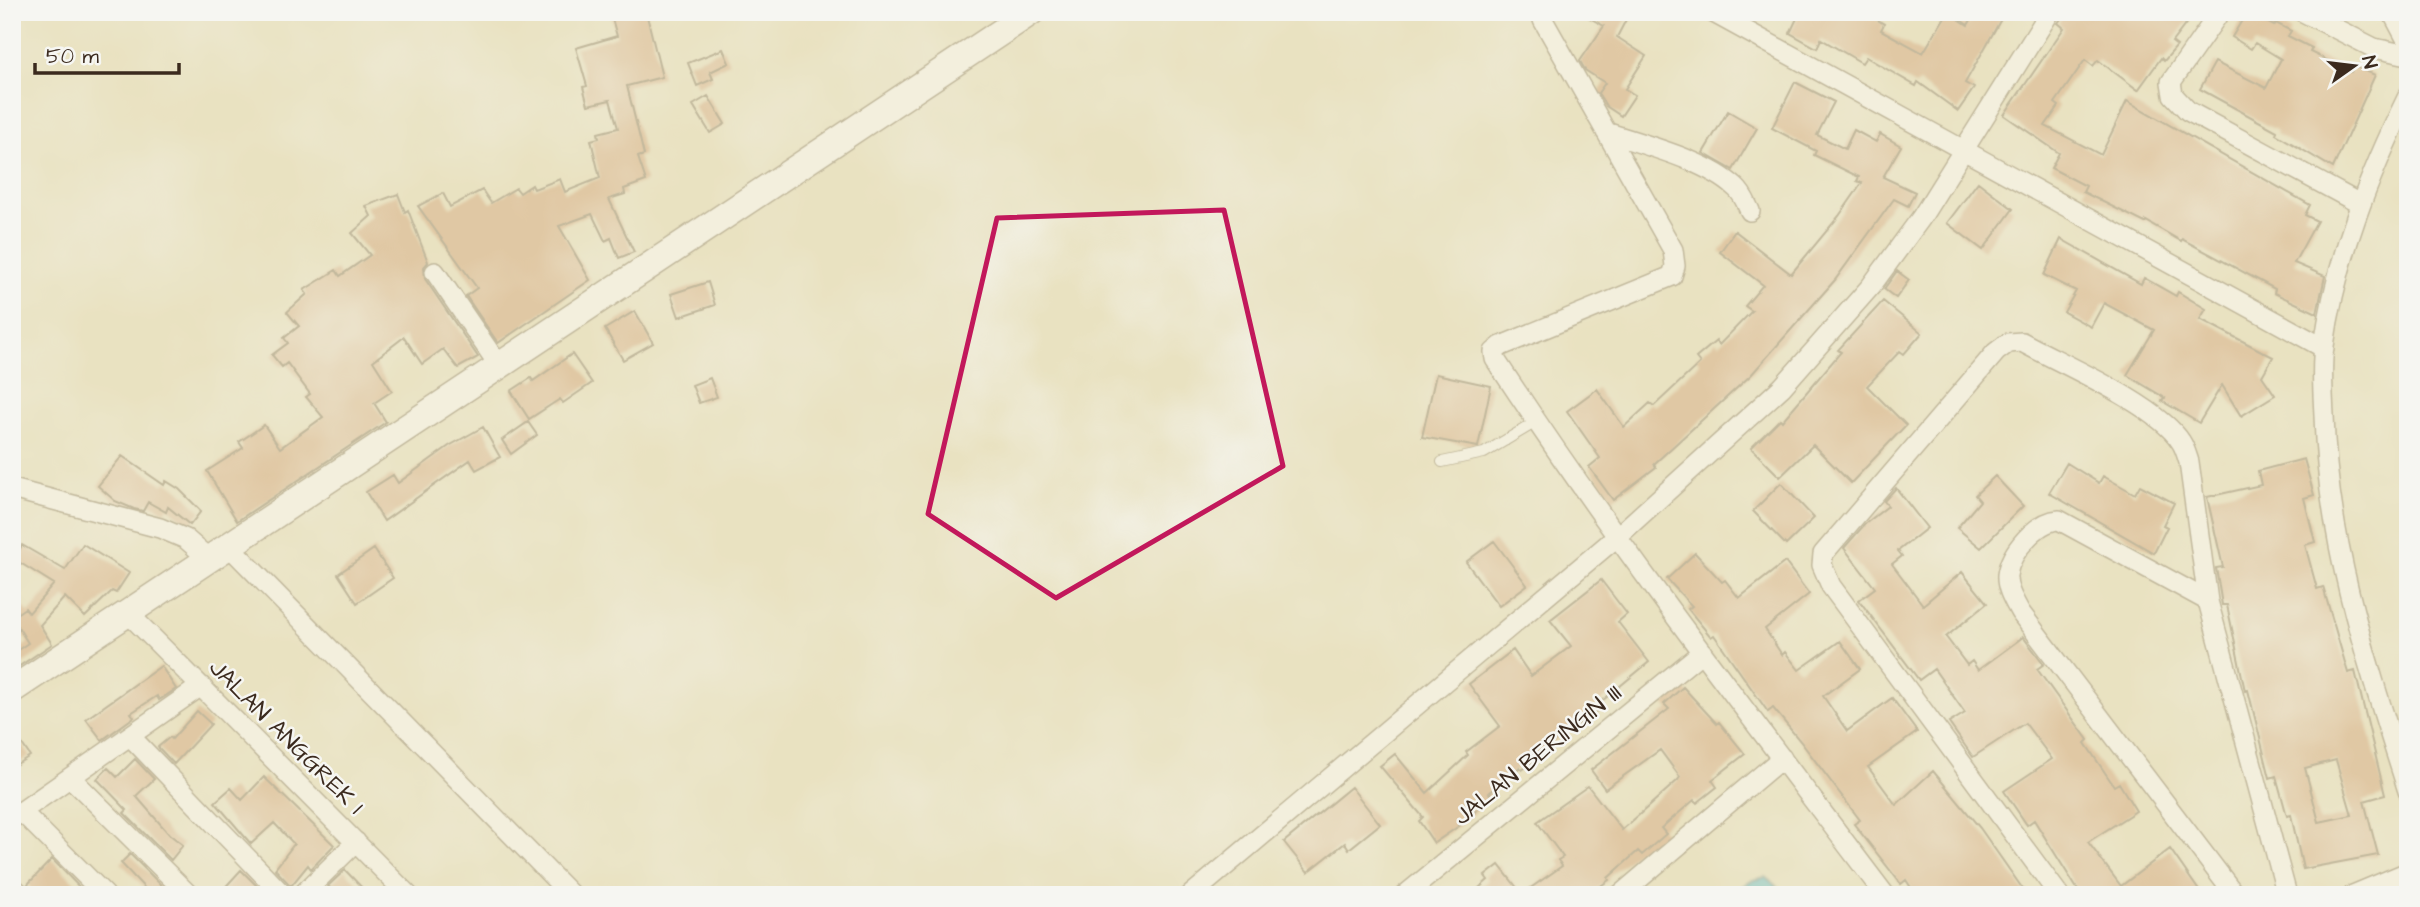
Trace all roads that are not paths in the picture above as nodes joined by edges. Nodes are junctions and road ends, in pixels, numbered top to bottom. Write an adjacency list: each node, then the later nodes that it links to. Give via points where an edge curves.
1 (1031, 12): 17 (street)
2 (1712, 12): 12 (street)
3 (2050, 12): 12 (street)
4 (2220, 12): 13 (street, via 2171,82 2178,103)
5 (2303, 12): 9 (street, via 2374,48)
6 (2392, 12): 8 (street)
7 (1545, 15): 11 (street)
8 (2408, 42)
9 (2408, 55)
10 (2408, 96): 13 (street)
11 (1606, 132): 14 (street, via 1662,150 1711,173 1735,187); 18 (street, via 1673,250 1675,266 1672,276 1494,352)
12 (1964, 148): 16 (street); 21 (street, via 1921,218 1823,343 1741,428)
13 (2360, 204): 16 (street)
14 (1750, 211)
15 (435, 272): 17 (street)
16 (2324, 348): 31 (street, via 2324,434 2338,541 2357,628)
17 (500, 367): 22 (street)
18 (1536, 422): 19 (lane, via 1485,453); 21 (street)
19 (1442, 462)
20 (12, 489): 22 (street, via 160,528)
21 (1619, 535): 25 (street); 44 (street)
22 (220, 554): 24 (street); 43 (street)
23 (2208, 601): 48 (street, via 2189,463 2182,443 2137,405 2022,342 2008,343 1996,352 1823,554 1822,565 1831,586); 49 (street, via 2059,520 2037,527 2007,572 2020,612); 50 (street)
24 (129, 614): 26 (street, JALAN ANGGREK 1); 27 (street)
25 (1702, 652): 29 (street); 45 (street, JALAN BERINGIN III)
26 (201, 686): 28 (street); 33 (street, JALAN ANGGREK 1)
27 (12, 690)
28 (130, 736): 30 (street); 40 (street)
29 (1782, 758): 46 (street); 47 (street)
30 (72, 779): 32 (street); 39 (street)
31 (2408, 791)
32 (17, 814): 38 (street)
33 (356, 842): 41 (street); 42 (street, JALAN ANGGREK 1)
34 (2408, 872): 36 (street)
35 (12, 886): 37 (street)
36 (2390, 888): 51 (street)
37 (21, 895)
38 (105, 895)
39 (189, 895)
40 (283, 895)
41 (302, 895)
42 (408, 895)
43 (572, 895)
44 (1191, 895)
45 (1405, 895)
46 (1620, 895)
47 (1885, 895)
48 (2059, 895)
49 (2235, 895)
50 (2287, 895)
51 (2353, 895)

